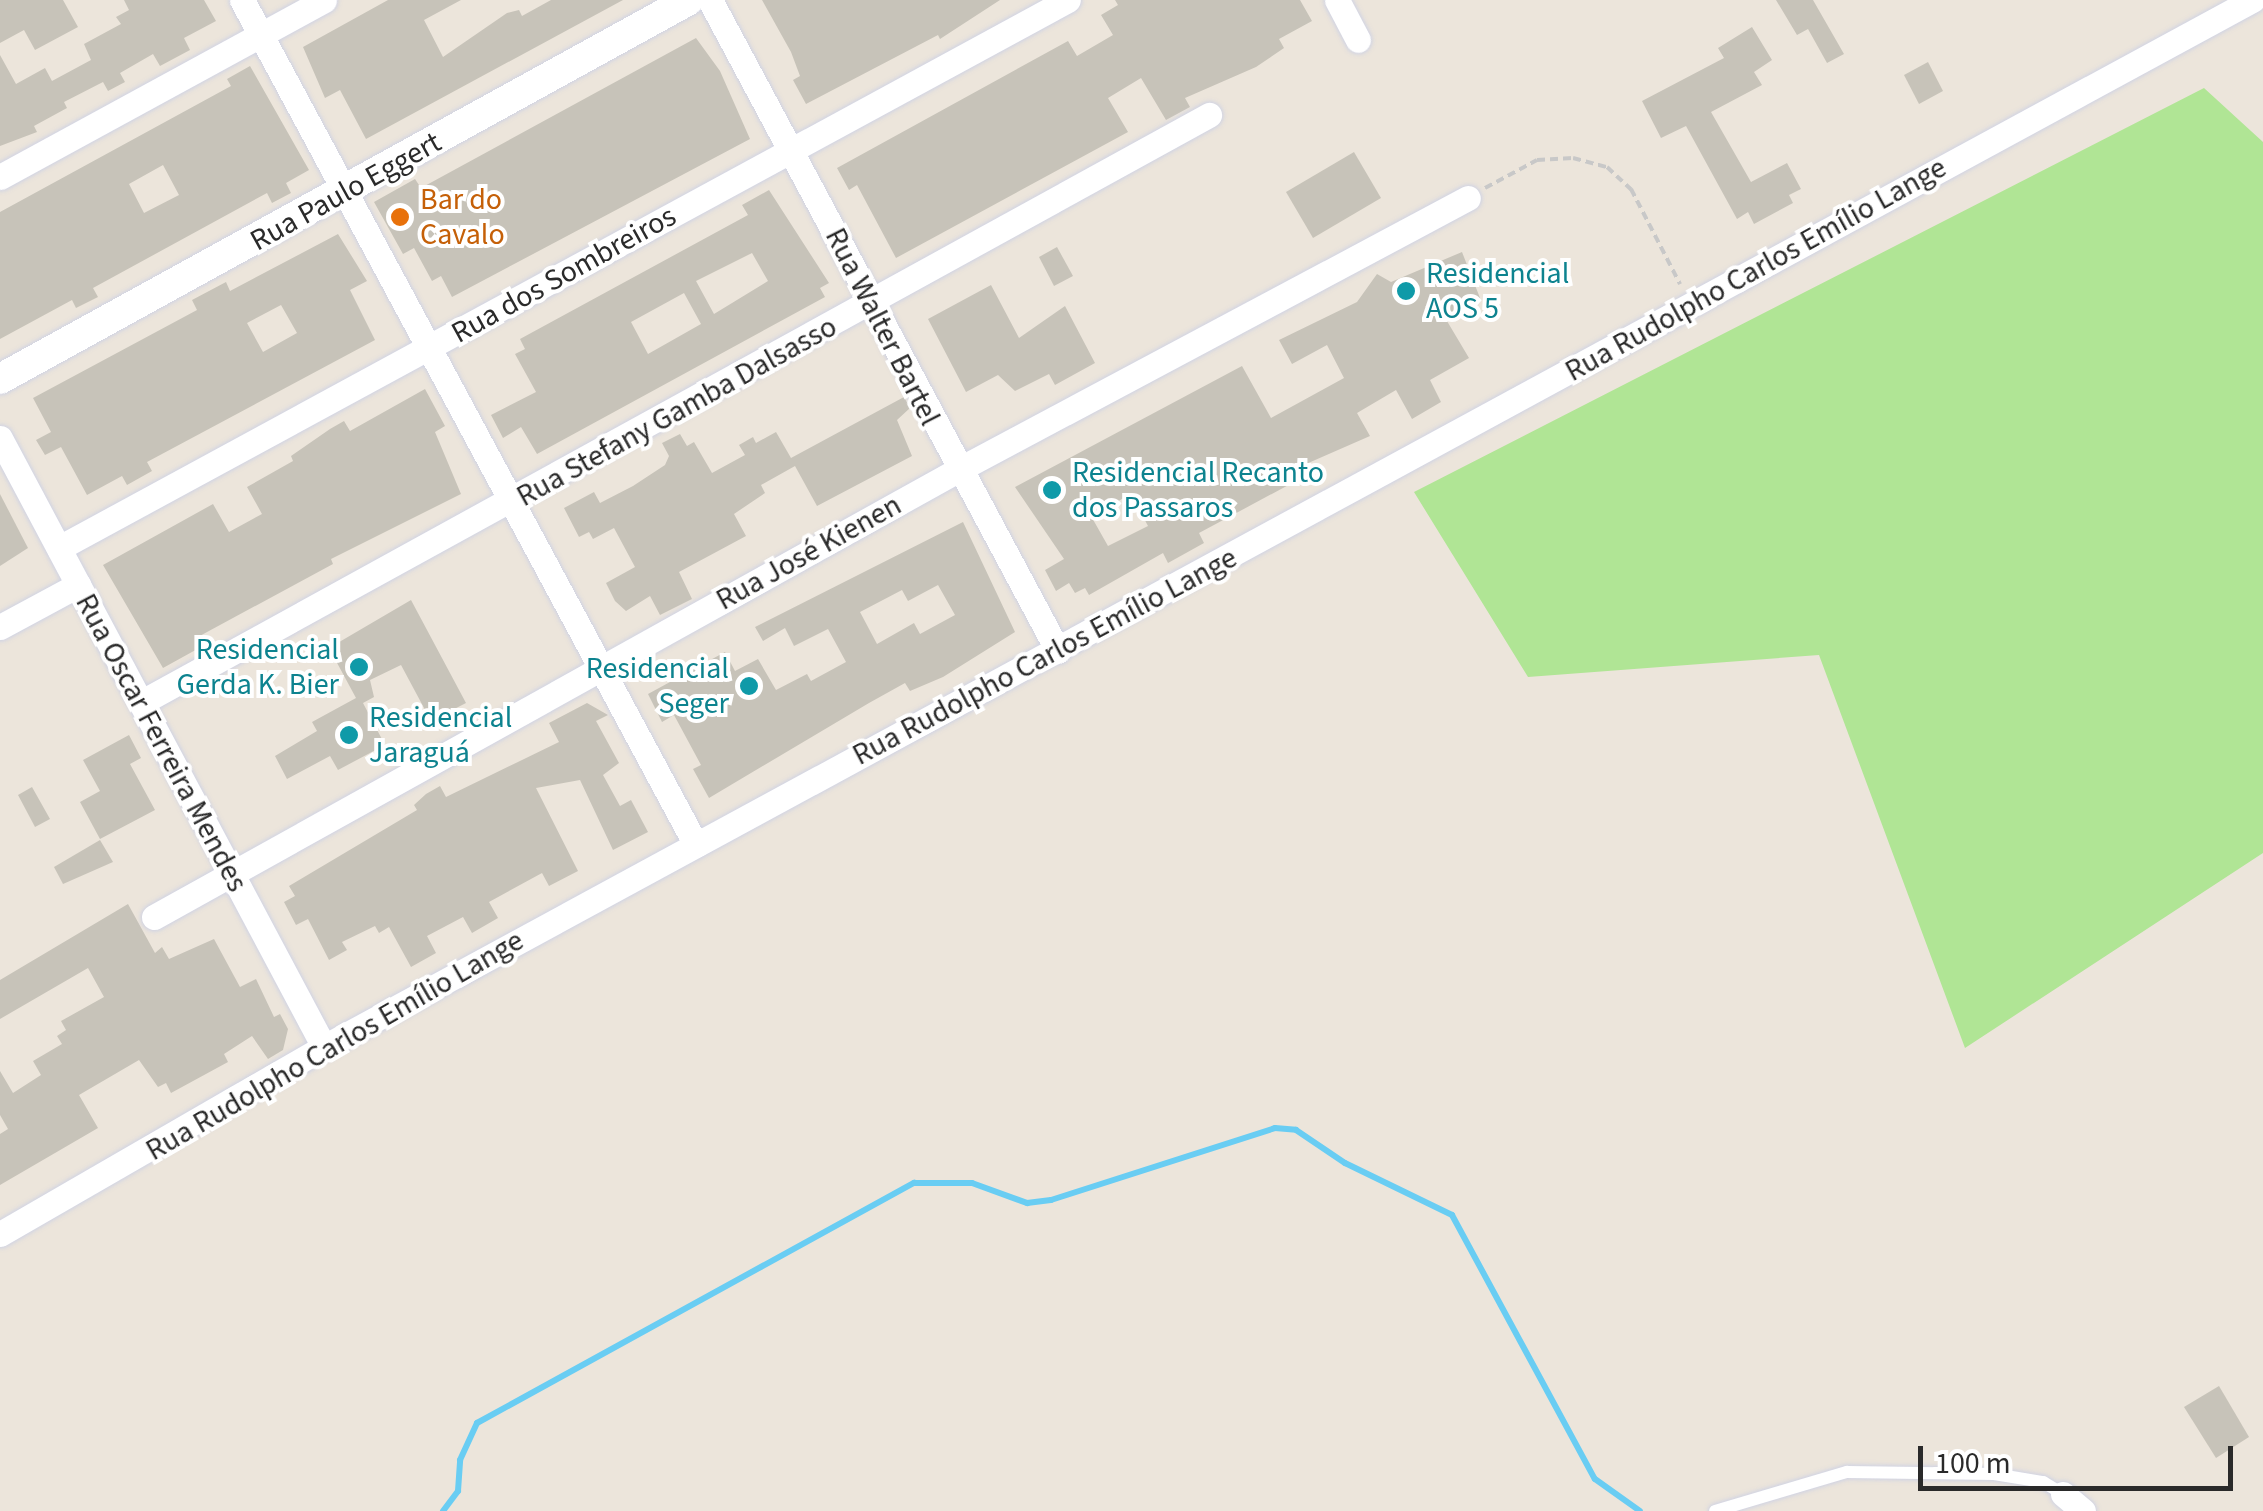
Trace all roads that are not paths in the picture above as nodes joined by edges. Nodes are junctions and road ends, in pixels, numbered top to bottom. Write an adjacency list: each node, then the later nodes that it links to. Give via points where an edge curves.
1 (242, 0): 8 (street)
2 (324, 0): 8 (street)
3 (689, 0): 13 (street, Rua Paulo Eggert)
4 (710, 0): 11 (street, Rua Walter Bartel)
5 (1068, 0): 11 (street, Rua dos Sombreiros)
6 (1336, 0): 9 (street)
7 (2252, 0): 24 (street, Rua Rudolpho Carlos Emílio Lange)
8 (260, 35): 12 (street); 13 (street)
9 (1358, 40)
10 (1209, 116): 15 (street, Rua Stefany Gamba Dalsasso)
11 (790, 151): 15 (street, Rua Walter Bartel); 16 (street, Rua dos Sombreiros)
12 (0, 177)
13 (345, 193): 16 (street); 17 (street, Rua Paulo Eggert)
14 (1468, 198): 19 (street, Rua José Kienen)
15 (871, 306): 19 (street, Rua Walter Bartel); 20 (street, Rua Stefany Gamba Dalsasso)
16 (428, 348): 20 (street); 21 (street, Rua dos Sombreiros)
17 (0, 379)
18 (0, 438): 21 (street, Rua Oscar Ferreira Mendes)
19 (956, 472): 24 (street, Rua Walter Bartel); 25 (street, Rua José Kienen)
20 (510, 503): 25 (street); 26 (street, Rua Stefany Gamba Dalsasso)
21 (59, 548): 22 (street, Rua Oscar Ferreira Mendes)
22 (78, 585): 23 (street); 26 (street, Rua Oscar Ferreira Mendes)
23 (0, 627)
24 (1058, 651): 27 (street, Rua Rudolpho Carlos Emílio Lange)
25 (601, 668): 27 (street); 28 (street, Rua José Kienen)
26 (142, 702): 28 (street, Rua Oscar Ferreira Mendes)
27 (696, 844): 30 (street, Rua Rudolpho Carlos Emílio Lange)
28 (231, 876): 29 (street, Rua José Kienen); 30 (street, Rua Oscar Ferreira Mendes)
29 (154, 917)
30 (324, 1047): 31 (street, Rua Rudolpho Carlos Emílio Lange)
31 (0, 1234)
32 (2073, 1503): 33 (lane, via 2043,1482 1994,1474 1847,1472)
33 (1716, 1511)

